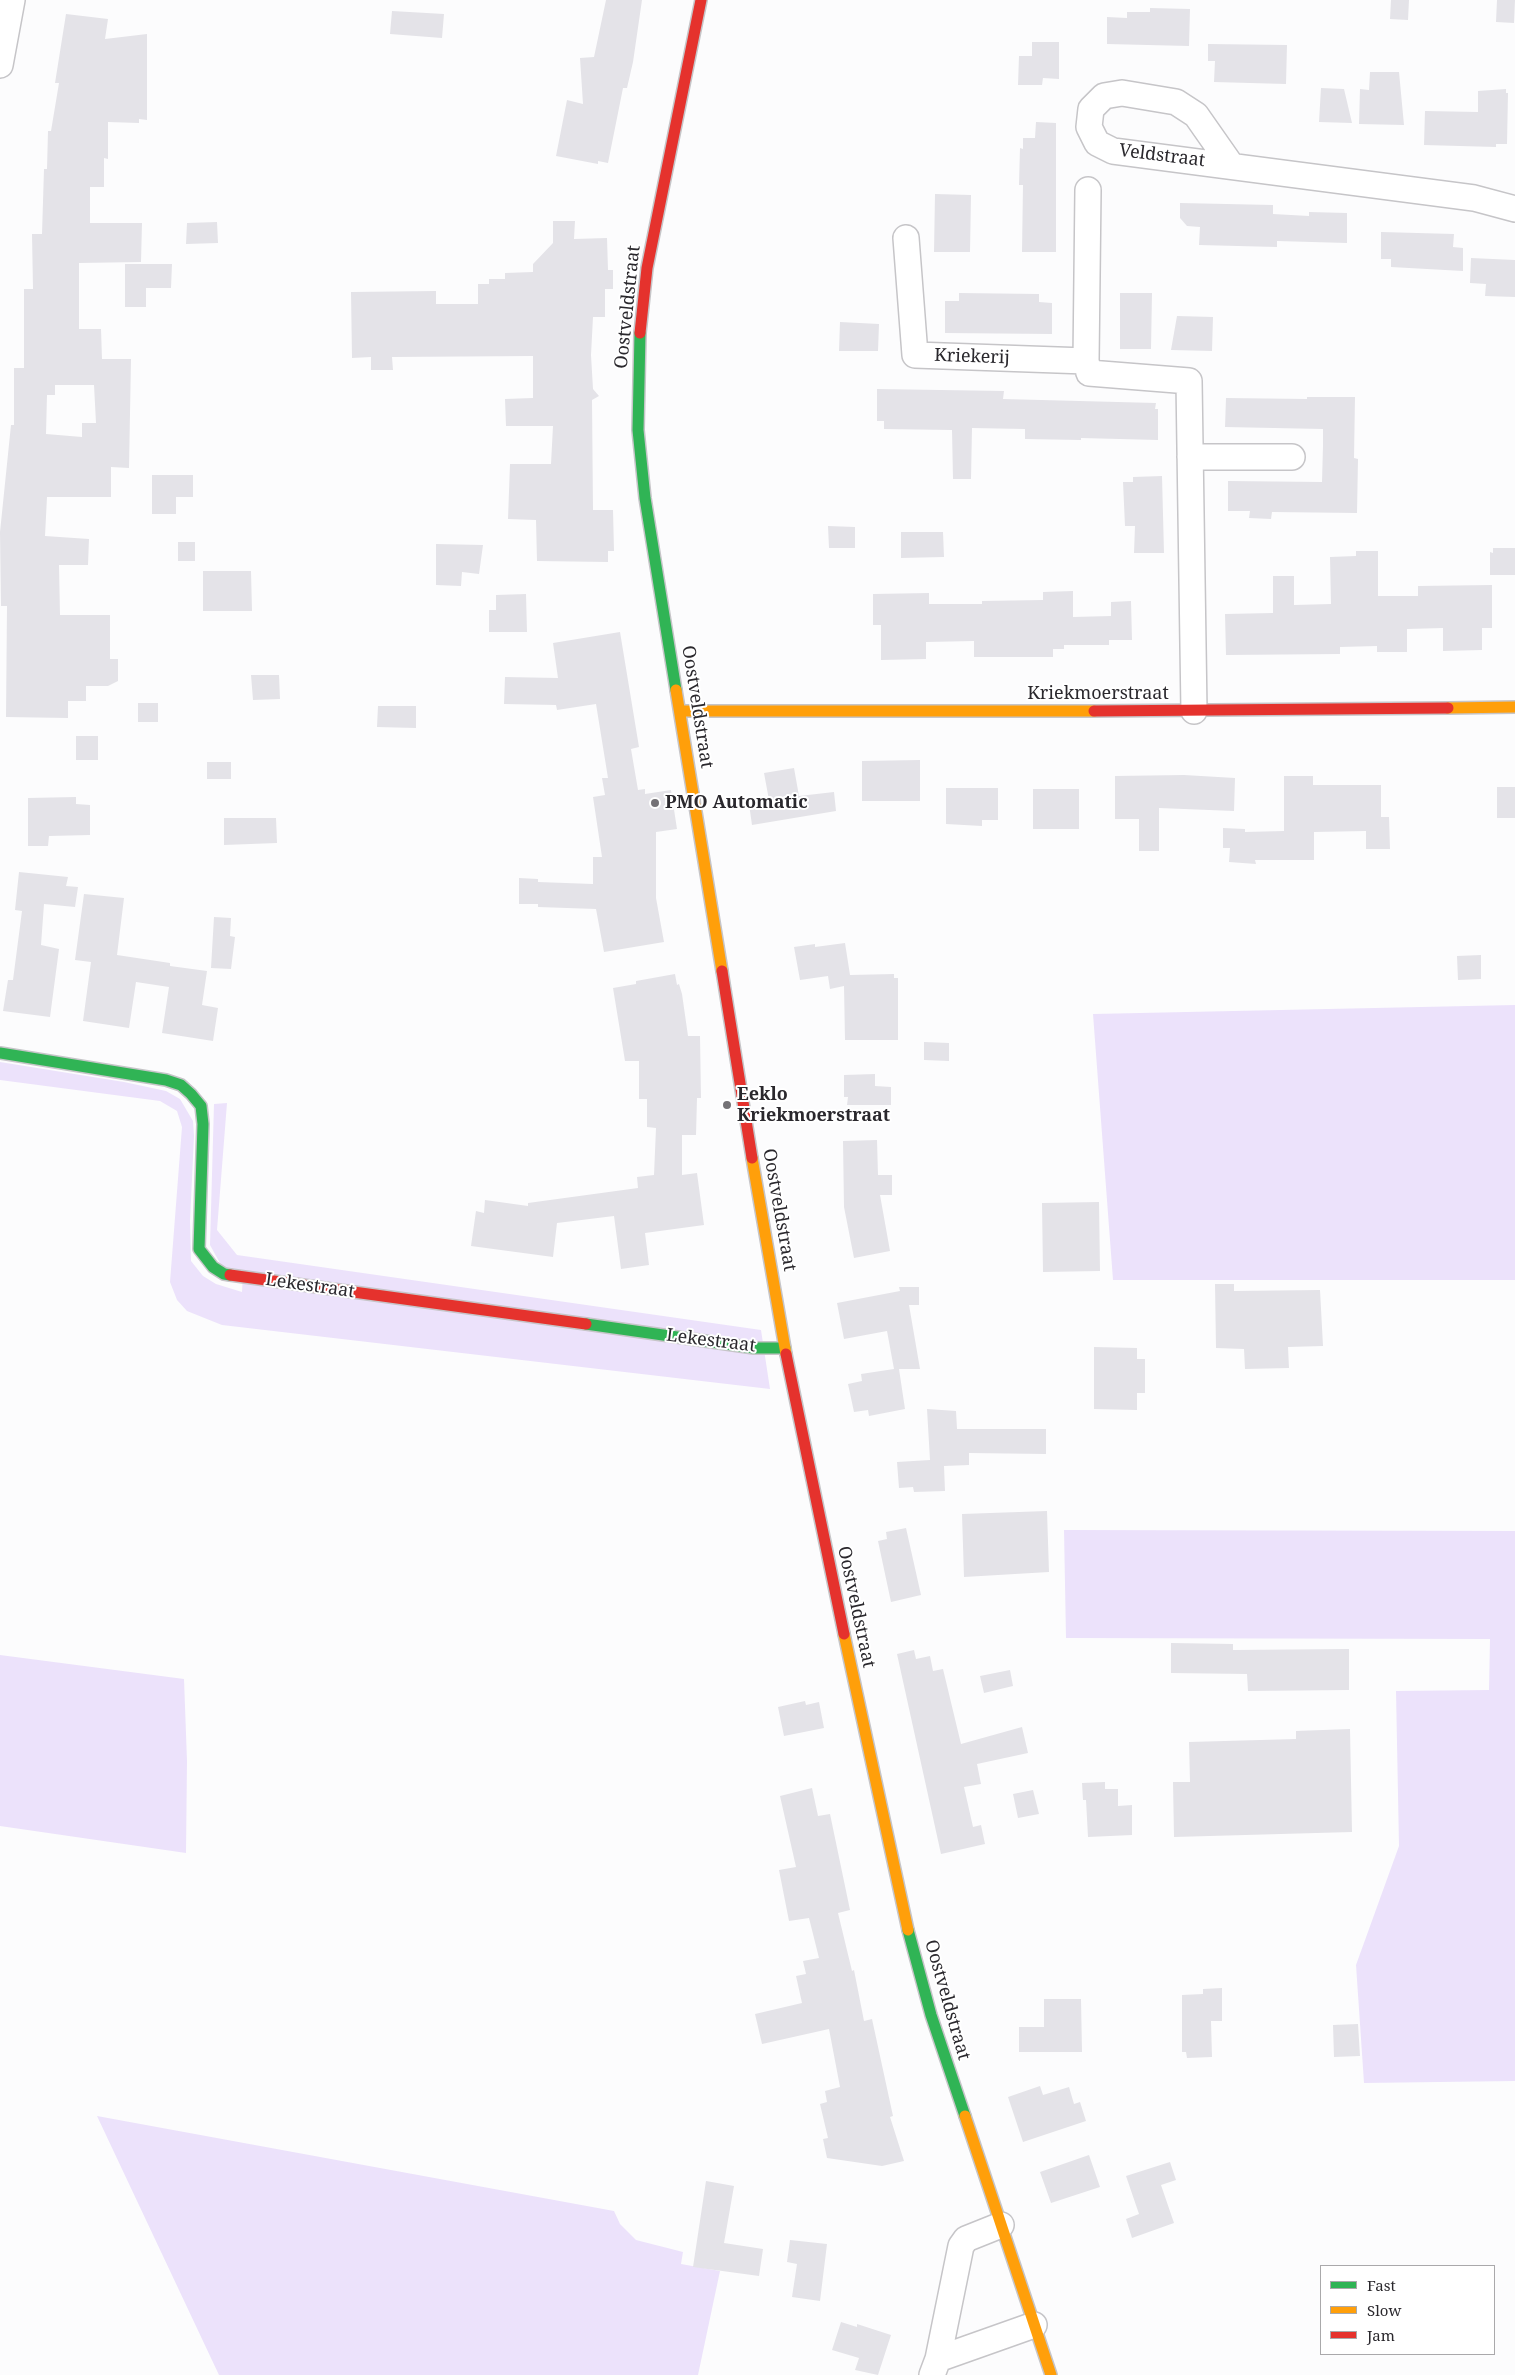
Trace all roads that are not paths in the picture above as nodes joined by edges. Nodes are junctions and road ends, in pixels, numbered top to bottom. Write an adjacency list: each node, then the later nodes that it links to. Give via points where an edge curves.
1 (12, 0): 3 (street)
2 (701, 0): 12 (street, Oostveldstraat, via 647,268 638,368 638,430 644,498)
3 (0, 65)
4 (1231, 165): 4 (street, Veldstraat, via 1196,115 1176,102 1122,93 1104,96 1091,109 1089,127 1096,143 1113,151); 6 (street, Veldstraat, via 1474,198)
5 (1088, 190): 8 (street)
6 (1515, 209)
7 (906, 238): 8 (street, Kriekerij, via 915,355)
8 (1086, 361): 9 (street, via 1089,373 1190,382)
9 (1190, 457): 10 (street); 13 (street)
10 (1292, 457)
11 (1515, 707): 13 (street, Kriekmoerstraat)
12 (680, 711): 13 (street, Kriekmoerstraat); 15 (street, Oostveldstraat)
13 (1194, 711)
14 (0, 1053): 15 (street, Lekestraat, via 166,1080 181,1085 191,1094 201,1106 203,1124 199,1249 213,1268 224,1274 754,1348)
15 (785, 1348): 16 (street, Oostveldstraat, via 910,1937 931,2015)
16 (1001, 2225): 17 (street, Oostveldstraat); 18 (street, via 966,2239 961,2246)
17 (1034, 2325): 18 (street); 19 (street, Oostveldstraat)
18 (935, 2367)
19 (1051, 2375)

